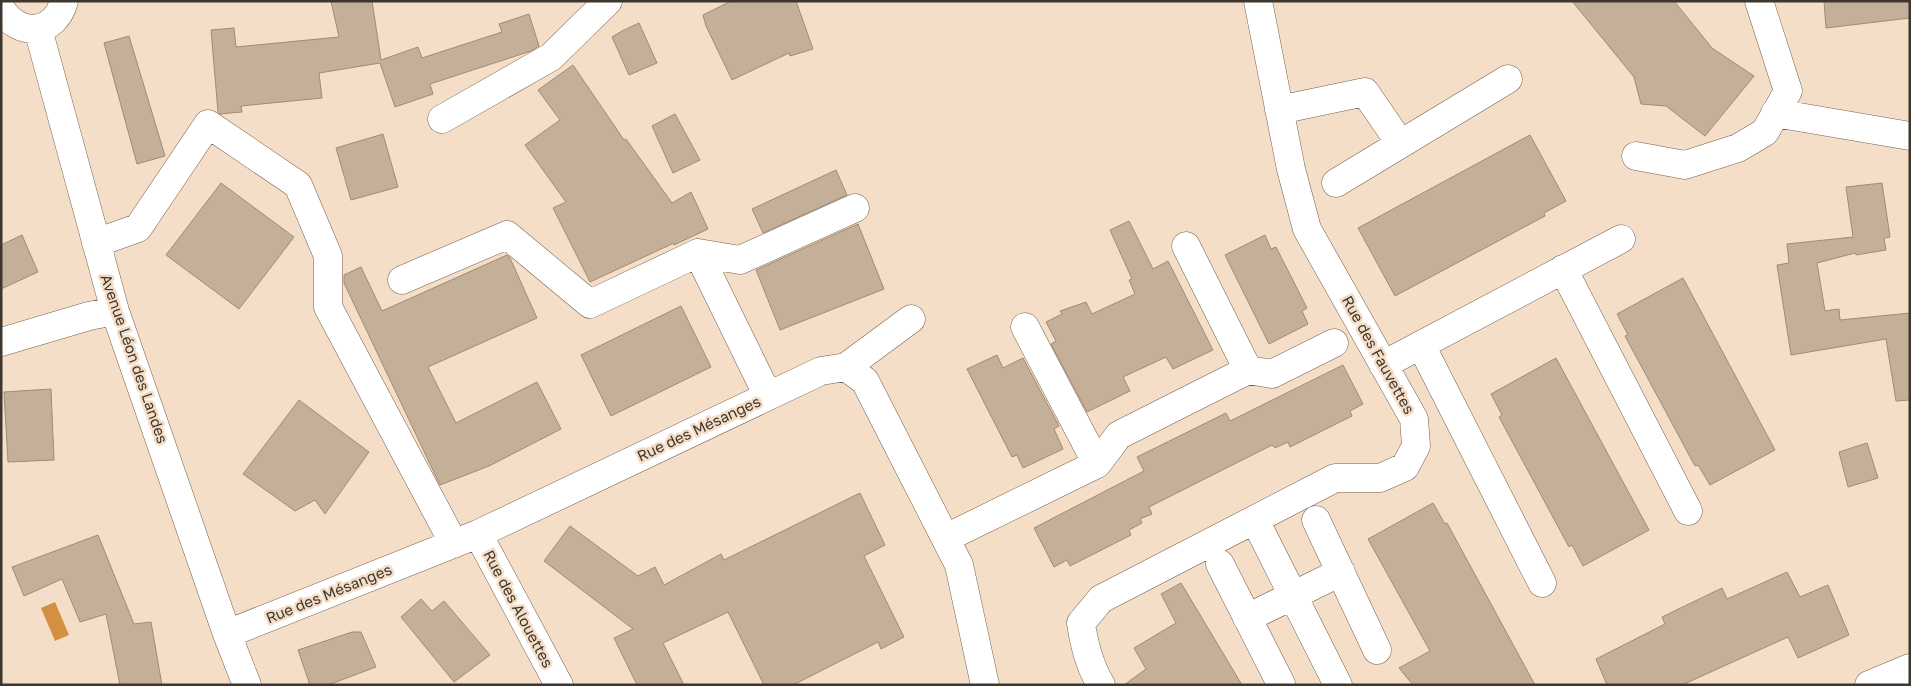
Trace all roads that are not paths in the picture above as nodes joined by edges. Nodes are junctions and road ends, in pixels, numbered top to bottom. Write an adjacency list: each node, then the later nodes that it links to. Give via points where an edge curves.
1 (64, 1): 6 (street, via 56,19)
2 (608, 1): 10 (street, via 551,57)
3 (1258, 1): 8 (street, Rue des Fauvettes)
4 (1759, 1): 9 (street, via 1788,91)
5 (1, 9): 6 (street, via 12,23)
6 (38, 29): 17 (street, Avenue Léon des Landes)
7 (1508, 79): 12 (street)
8 (1279, 110): 12 (street, via 1366,92); 28 (street, Rue des Fauvettes, via 1307,229)
9 (1775, 113): 11 (street); 13 (street, via 1764,132 1738,148 1685,165)
10 (442, 119)
11 (1910, 136)
12 (1400, 143): 14 (street)
13 (1636, 156)
14 (1336, 183)
15 (856, 208): 19 (street, via 740,260)
16 (1621, 239): 20 (street)
17 (96, 243): 22 (street, Avenue Léon des Landes); 37 (street, Rue des Alouettes, via 138,228 208,124 298,185 328,256 328,307)
18 (1186, 246): 30 (street)
19 (698, 254): 21 (street, via 590,304 507,235); 31 (street)
20 (1564, 269): 27 (street); 33 (street)
21 (402, 280)
22 (115, 311): 25 (street); 43 (street, Avenue Léon des Landes)
23 (911, 319): 29 (street)
24 (1025, 327): 32 (street)
25 (1, 342)
26 (1334, 343): 30 (street, via 1272,374)
27 (1421, 345): 28 (street); 40 (street)
28 (1383, 364): 34 (street, Rue des Fauvettes, via 1414,419 1416,446 1405,467 1380,478 1336,478)
29 (846, 366): 31 (street, Rue des Mésanges, via 821,371); 36 (street, via 865,381)
30 (1248, 370): 32 (street, via 1119,435)
31 (768, 396): 37 (street, Rue des Mésanges)
32 (1097, 464): 36 (street)
33 (1688, 511)
34 (1255, 520): 41 (street); 50 (street, Rue des Fauvettes, via 1101,599 1081,623 1084,646)
35 (1316, 520): 39 (street)
36 (946, 538): 49 (street, via 959,565)
37 (466, 539): 43 (street, Rue des Mésanges); 48 (street, Rue des Alouettes)
38 (1220, 564): 42 (street)
39 (1341, 572): 41 (street); 44 (street)
40 (1542, 583)
41 (1293, 596): 42 (street); 51 (street)
42 (1247, 618): 46 (street)
43 (227, 634): 47 (street, Avenue Léon des Landes)
44 (1377, 650)
45 (1910, 668): 52 (street)
46 (1281, 684)
47 (247, 685)
48 (559, 685)
49 (985, 685)
50 (1101, 685)
51 (1338, 685)
52 (1869, 685)

